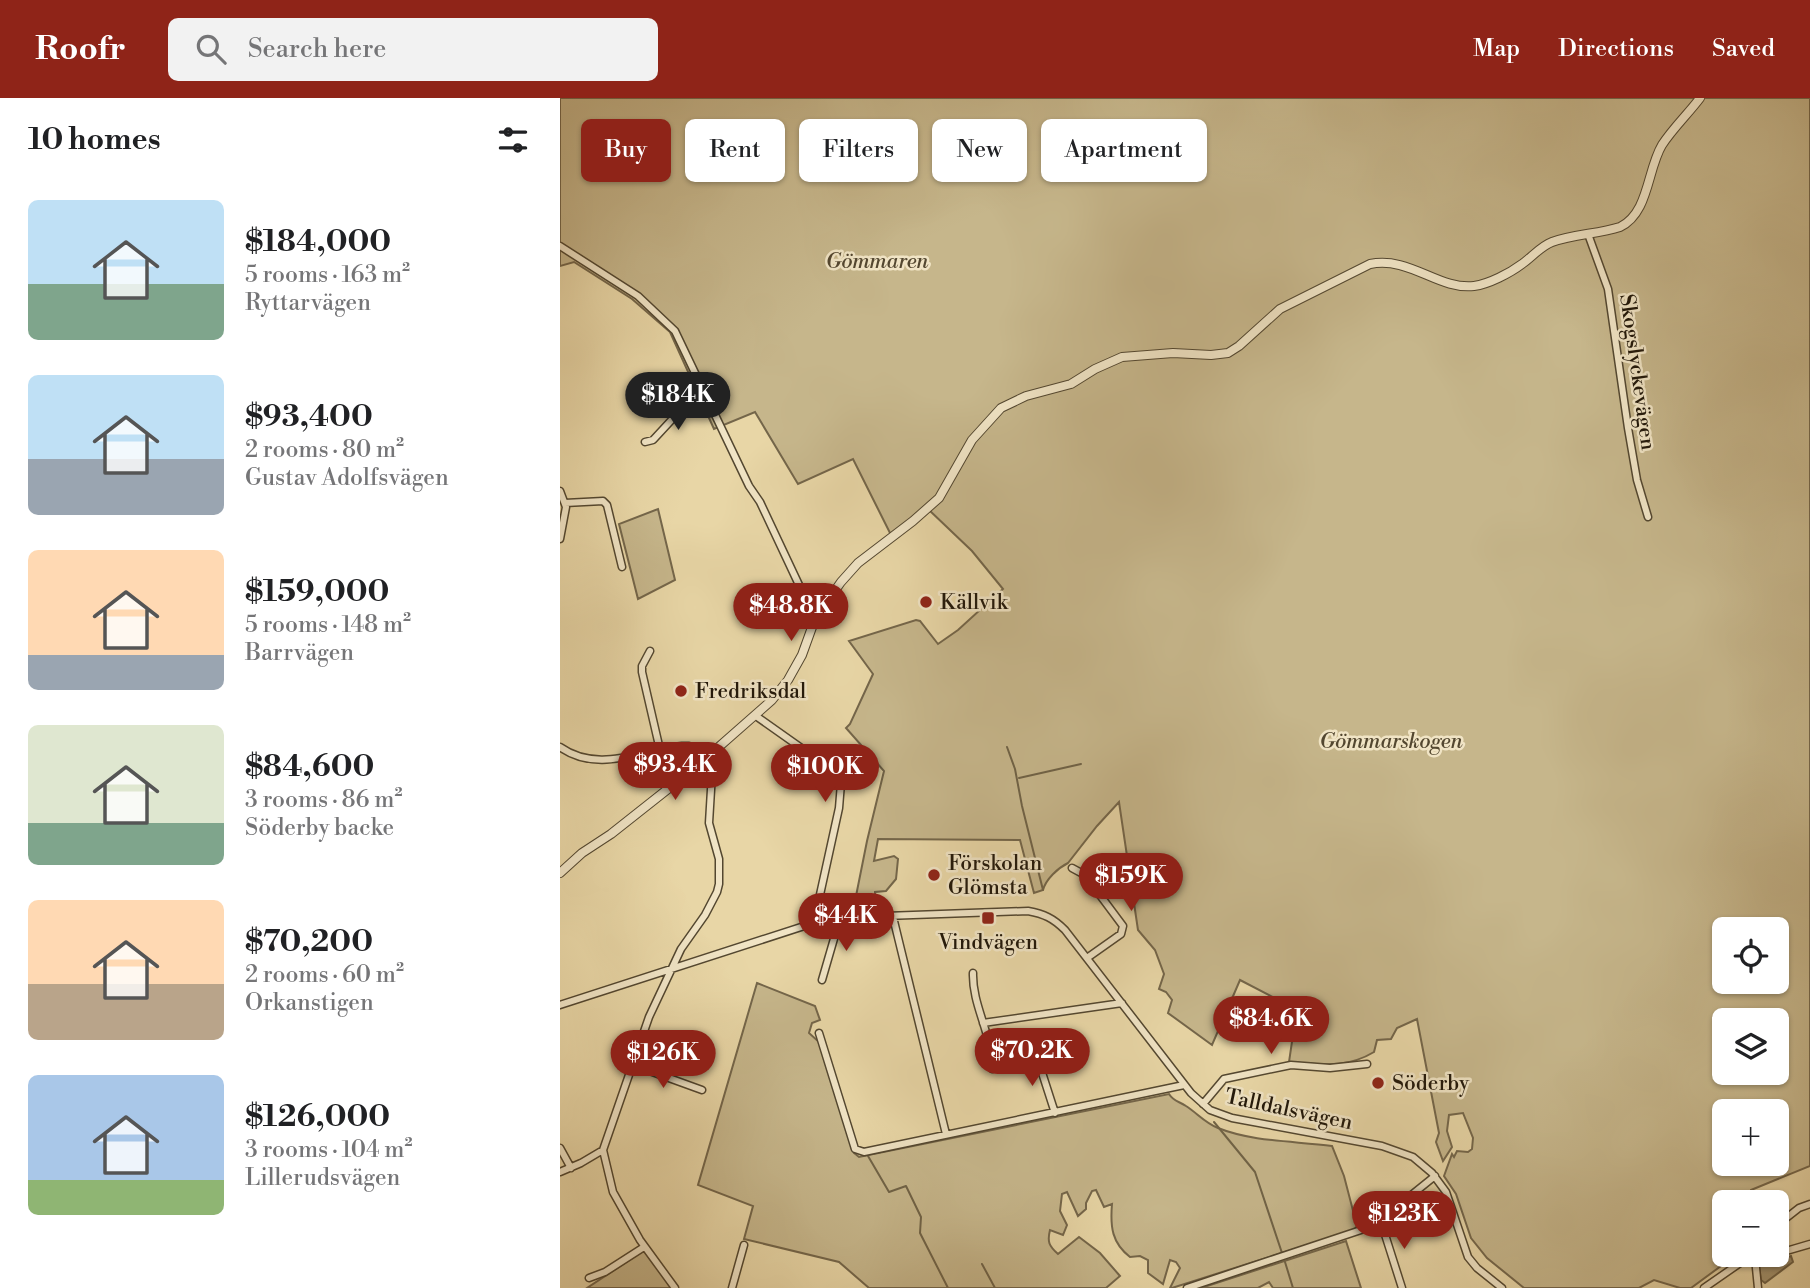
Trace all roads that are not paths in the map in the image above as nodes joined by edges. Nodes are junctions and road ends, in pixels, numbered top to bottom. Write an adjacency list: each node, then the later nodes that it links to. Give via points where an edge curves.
1 (1700, 98): 2 (street, via 1662,146 1632,219 1620,227)
2 (1588, 234): 8 (street, Skogslyckevägen, via 1608,289 1628,428); 11 (street, via 1551,242 1520,266 1472,286 1400,264 1370,264 1280,309 1228,353 1122,357 1071,384 1009,403 972,440 939,498 858,563)
3 (560, 246): 4 (street, via 638,296 670,326)
4 (705, 394): 5 (street); 11 (street)
5 (645, 442)
6 (560, 491): 7 (street)
7 (565, 503): 9 (street); 10 (street, via 603,501 607,505)
8 (1648, 517)
9 (560, 539)
10 (622, 567)
11 (815, 619): 13 (street, via 788,680)
12 (650, 651): 15 (street, via 642,673)
13 (756, 716): 17 (street); 24 (street, via 831,769 841,783)
14 (560, 747): 15 (street, via 578,757 596,759 629,758)
15 (660, 750): 16 (street, via 689,746)
16 (697, 751): 17 (street, via 708,748); 18 (street)
17 (713, 752): 19 (street, via 716,759)
18 (696, 765): 19 (street); 21 (street)
19 (710, 768): 26 (street, via 709,823 719,859 719,884)
20 (1072, 868): 25 (street, via 1085,875 1123,926 1121,934)
21 (560, 873)
22 (893, 916): 23 (street, Talldalsvägen); 25 (street, Talldalsvägen, via 1037,912 1053,918); 41 (street)
23 (841, 918): 24 (street, Talldalsvägen); 28 (street)
24 (814, 922): 26 (street, Talldalsvägen)
25 (1087, 958): 29 (street, Talldalsvägen)
26 (673, 969): 30 (street, Talldalsvägen); 35 (street, via 649,1017)
27 (973, 973): 31 (street, via 972,988)
28 (822, 980)
29 (1122, 1003): 31 (street); 37 (street, Talldalsvägen)
30 (560, 1005)
31 (983, 1023): 36 (street)
32 (819, 1033): 41 (street, via 855,1149 864,1152)
33 (1036, 1054): 40 (street)
34 (1367, 1064): 39 (street, via 1330,1068 1291,1065 1224,1079)
35 (633, 1065): 38 (street); 43 (street)
36 (992, 1069)
37 (1184, 1085): 39 (street, Talldalsvägen); 40 (street)
38 (702, 1090)
39 (1202, 1104): 46 (street, Talldalsvägen, via 1232,1118 1397,1150)
40 (1055, 1112): 41 (street)
41 (946, 1134)
42 (560, 1148): 44 (street)
43 (603, 1150): 44 (street); 52 (street, via 613,1192)
44 (571, 1168): 45 (street)
45 (560, 1172)
46 (1435, 1176): 49 (street); 61 (street, Talldalsvägen, via 1449,1198 1468,1257)
47 (1810, 1204): 48 (street)
48 (1789, 1216)
49 (1381, 1222): 59 (street); 60 (street)
50 (1810, 1244): 53 (street)
51 (744, 1245): 58 (street)
52 (645, 1247): 56 (street); 57 (street)
53 (1789, 1250)
54 (1734, 1267): 62 (street)
55 (1759, 1267): 63 (street)
56 (589, 1278)
57 (675, 1288)
58 (732, 1288)
59 (1186, 1288)
60 (1402, 1288)
61 (1502, 1288)
62 (1704, 1288)
63 (1758, 1288)

